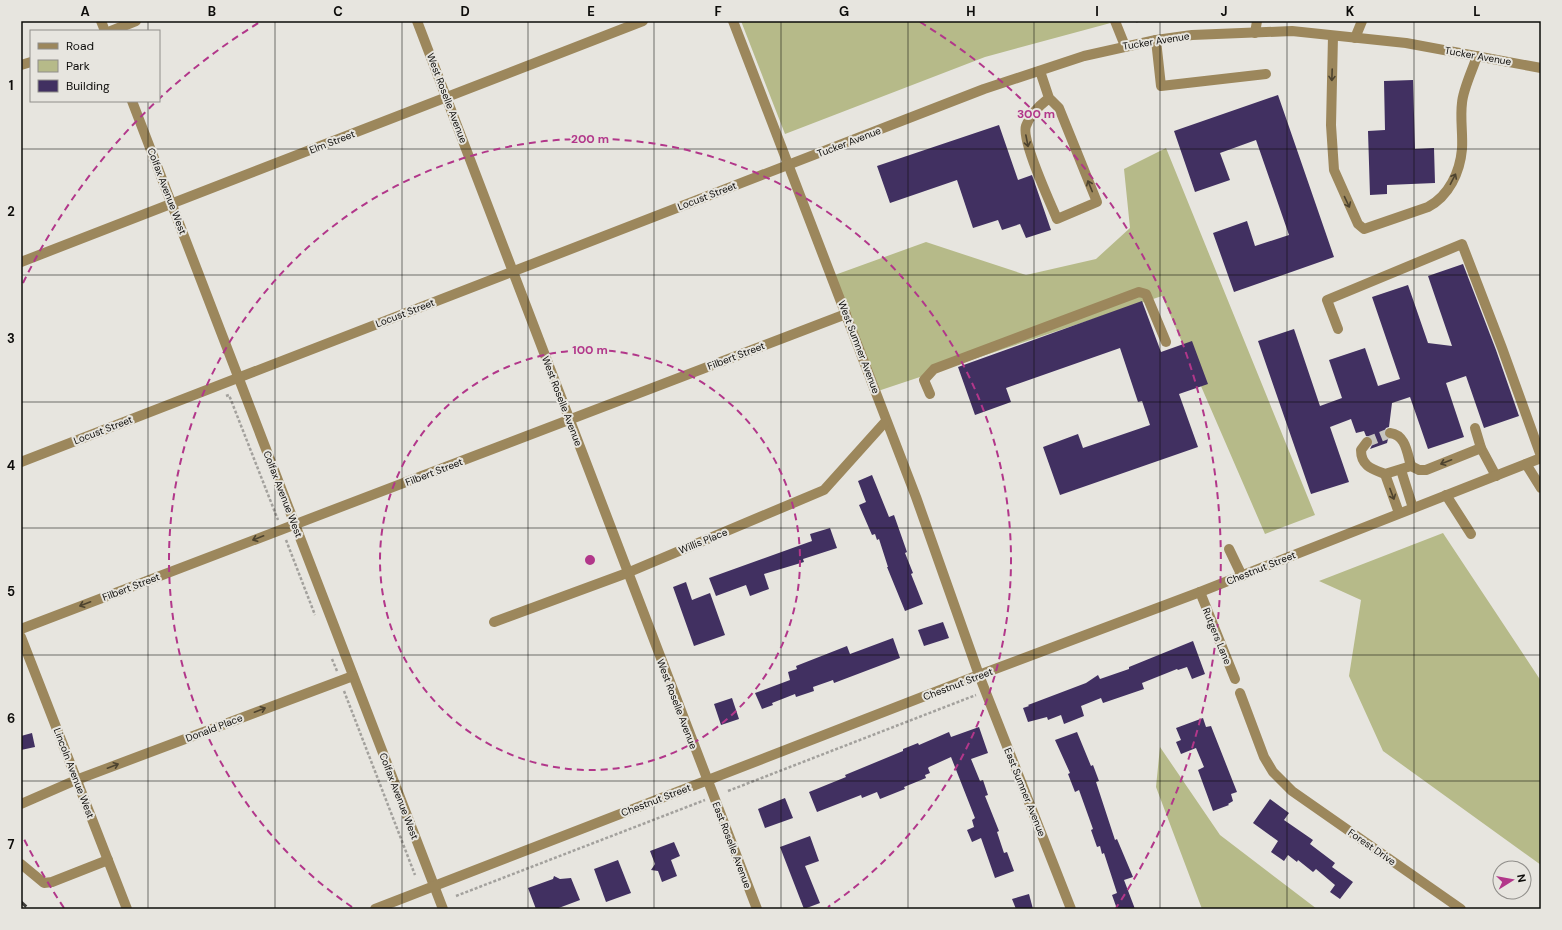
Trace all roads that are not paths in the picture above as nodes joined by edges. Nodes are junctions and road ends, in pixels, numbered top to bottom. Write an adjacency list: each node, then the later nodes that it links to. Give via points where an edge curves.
1 (136, 21): 8 (street)
2 (417, 21): 18 (street, West Roselle Avenue)
3 (643, 21): 18 (street, Elm Street)
4 (733, 21): 21 (street, West Sumner Avenue)
5 (1115, 21): 13 (street)
6 (1257, 21): 9 (street)
7 (1362, 21): 11 (street)
8 (114, 30)
9 (1255, 33): 10 (street, Tucker Avenue, via 1292,31); 12 (street, Tucker Avenue, via 1192,35)
10 (1333, 36): 11 (street, Tucker Avenue); 14 (street, one-way to 14, via 1331,125 1334,170 1361,228 1428,207 1443,196 1456,176 1462,149 1462,102)
11 (1355, 38): 14 (street, Tucker Avenue, via 1406,43)
12 (1156, 40): 13 (street, Tucker Avenue); 17 (street, via 1161,86)
13 (1125, 46): 16 (street, Tucker Avenue)
14 (1477, 56): 15 (street, Tucker Avenue)
15 (1541, 68)
16 (1040, 70): 19 (street); 21 (street, Tucker Avenue, via 984,89)
17 (1266, 74)
18 (447, 97): 22 (street, Elm Street); 24 (street, West Roselle Avenue)
19 (1049, 98): 19 (street, one-way to 19, via 1033,113 1025,127 1027,144 1057,219 1096,202 1059,108)
20 (132, 102): 22 (street, Colfax Avenue West)
21 (789, 165): 24 (street, Locust Street); 25 (street, West Sumner Avenue)
22 (172, 204): 23 (street, Elm Street); 28 (street, Colfax Avenue West)
23 (21, 262)
24 (514, 271): 28 (street, Locust Street); 30 (street, West Roselle Avenue)
25 (846, 314): 30 (street, Filbert Street); 31 (street, West Sumner Avenue)
26 (1338, 329): 36 (street, via 1327,300 1462,244)
27 (1166, 342): 29 (street, via 1146,294 1139,292 934,369 924,380)
28 (238, 377): 37 (street, Locust Street); 47 (street, Colfax Avenue West)
29 (930, 394)
30 (570, 420): 47 (street, Filbert Street); 50 (street, West Roselle Avenue)
31 (886, 421): 50 (street, Willis Place, via 824,490); 57 (street, West Sumner Avenue, via 916,497)
32 (1475, 428): 35 (street)
33 (1390, 433): 39 (street, via 1398,435 1403,441)
34 (1366, 442): 41 (street, via 1361,450 1362,460 1368,467)
35 (1481, 448): 39 (street, one-way to 39, via 1426,470); 42 (street)
36 (1541, 457): 38 (street, Chestnut Street)
37 (21, 462)
38 (1526, 464): 42 (street, Chestnut Street); 43 (street)
39 (1411, 466): 40 (street)
40 (1401, 470): 41 (street); 45 (street)
41 (1385, 474): 46 (street, one-way to 46)
42 (1496, 476): 44 (street, Chestnut Street)
43 (1541, 488)
44 (1446, 495): 45 (street, Chestnut Street); 48 (street)
45 (1413, 508): 46 (street, Chestnut Street)
46 (1399, 513): 51 (street, Chestnut Street)
47 (295, 524): 54 (street, Filbert Street, one-way to 54); 56 (street, Colfax Avenue West)
48 (1471, 534)
49 (1229, 549): 51 (street)
50 (627, 572): 53 (street, Willis Place); 61 (street, West Roselle Avenue)
51 (1242, 576): 52 (street, Chestnut Street)
52 (1200, 592): 57 (street, Chestnut Street); 58 (street, Rutgers Lane)
53 (494, 622)
54 (21, 629)
55 (21, 637): 60 (street, Lincoln Avenue West)
56 (353, 676): 60 (street, Donald Place, one-way to 56); 65 (street, Colfax Avenue West)
57 (979, 676): 61 (street, Chestnut Street); 70 (street, East Sumner Avenue)
58 (1235, 679)
59 (1240, 693): 71 (street, Forest Drive, via 1264,757 1283,783)
60 (76, 780): 62 (street, Donald Place); 63 (street, Lincoln Avenue West)
61 (707, 781): 65 (street, Chestnut Street); 69 (street, East Roselle Avenue)
62 (21, 804)
63 (108, 860): 64 (street, via 44,883); 66 (street, Lincoln Avenue West)
64 (21, 864)
65 (434, 886): 67 (street, Chestnut Street); 68 (street, Colfax Avenue West)
66 (127, 909)
67 (375, 909)
68 (443, 909)
69 (757, 909)
70 (1071, 909)
71 (1461, 909)

